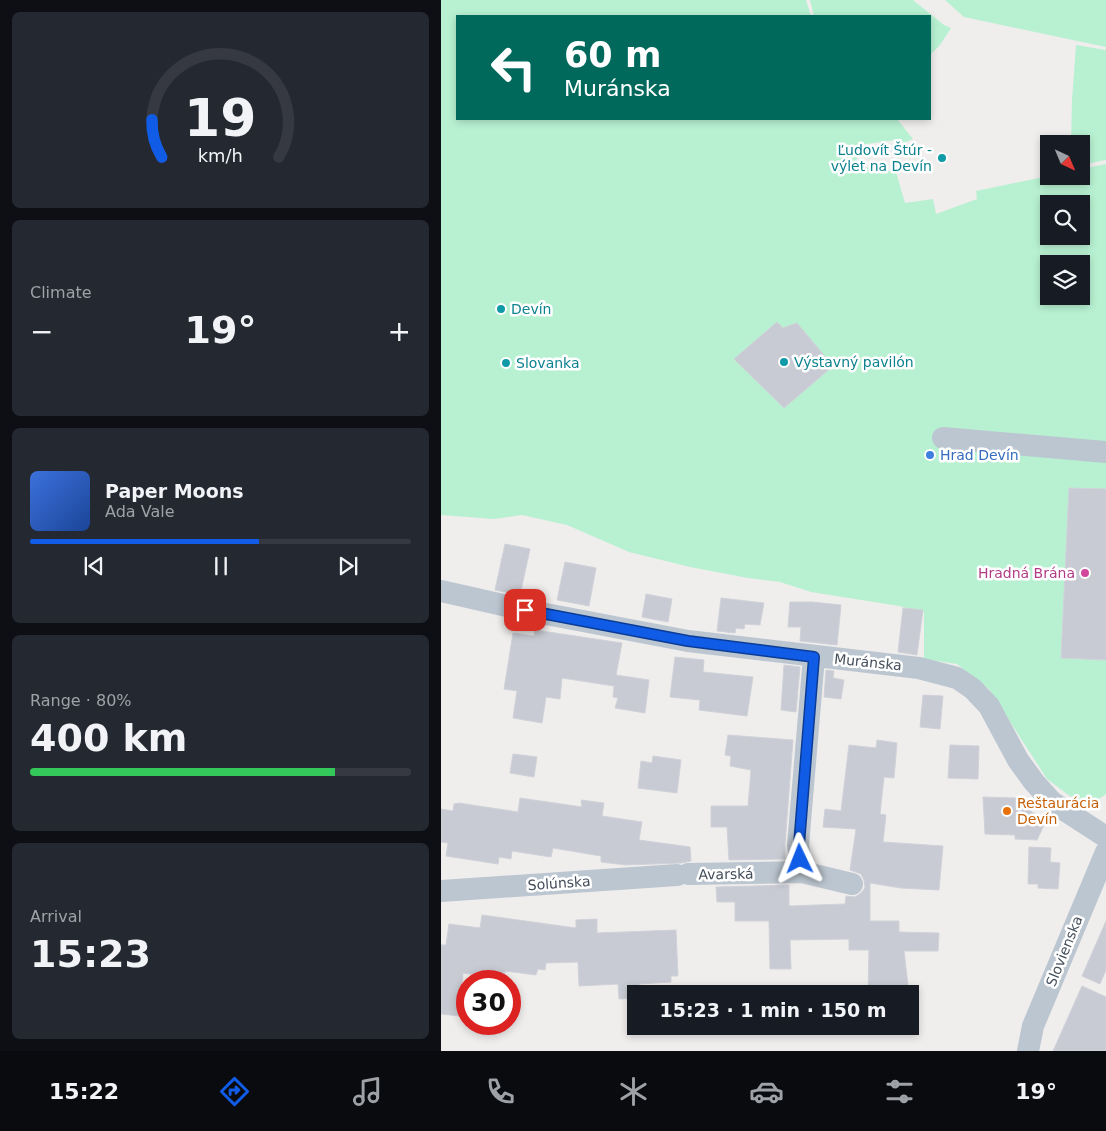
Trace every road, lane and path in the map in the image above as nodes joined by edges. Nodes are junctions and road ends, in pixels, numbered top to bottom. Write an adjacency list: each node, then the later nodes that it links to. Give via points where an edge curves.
1 (943, 438): 2 (street)
2 (1106, 452)
3 (441, 591): 4 (street, Muránska, via 688,641)
4 (814, 657): 5 (street, Muránska, via 919,668 957,678 973,688 989,706 1018,760 1052,802); 7 (street, via 799,845)
5 (1106, 837)
6 (1106, 852): 11 (street, Slovienska, via 1033,1026)
7 (802, 872): 8 (street, Avarská); 9 (street, Avarská)
8 (682, 875): 10 (street, Solúnska)
9 (852, 884)
10 (441, 890)
11 (1028, 1051)

